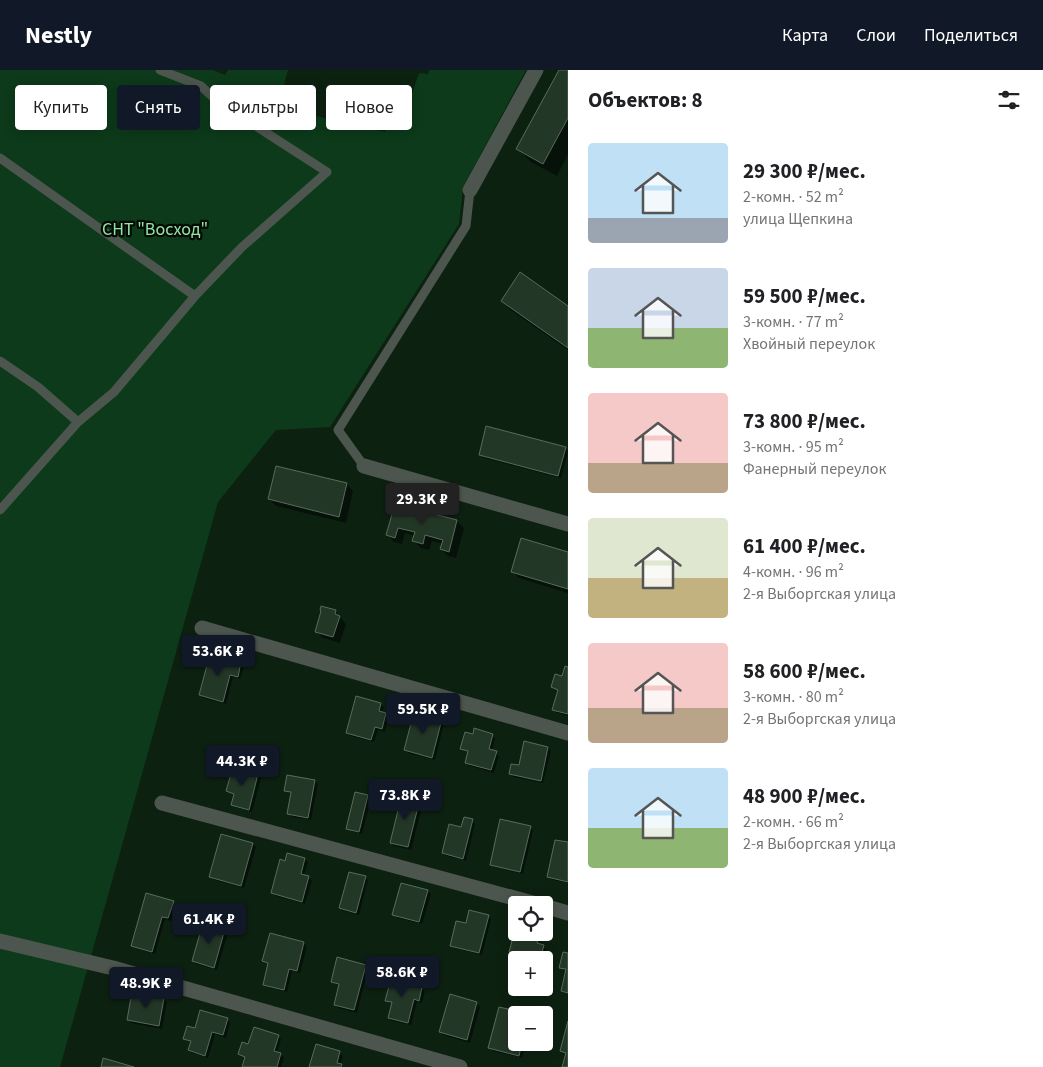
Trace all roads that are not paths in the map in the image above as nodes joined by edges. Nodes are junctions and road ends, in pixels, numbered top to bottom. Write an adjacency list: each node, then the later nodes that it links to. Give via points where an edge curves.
1 (160, 70): 5 (lane, via 201,86 217,101 327,172 242,247)
2 (536, 70): 4 (street)
3 (0, 158): 5 (lane)
4 (470, 190): 8 (lane, via 466,226 338,430)
5 (195, 296): 7 (lane, via 114,392)
6 (0, 361): 7 (lane, via 38,387)
7 (78, 422): 9 (lane)
8 (364, 466): 10 (street)
9 (0, 510)
10 (568, 524)
11 (202, 628): 12 (street)
12 (568, 733)
13 (162, 803): 14 (street)
14 (508, 896)
15 (553, 909): 16 (street)
16 (568, 913)
17 (0, 941): 18 (street, via 114,968)
18 (460, 1067)

